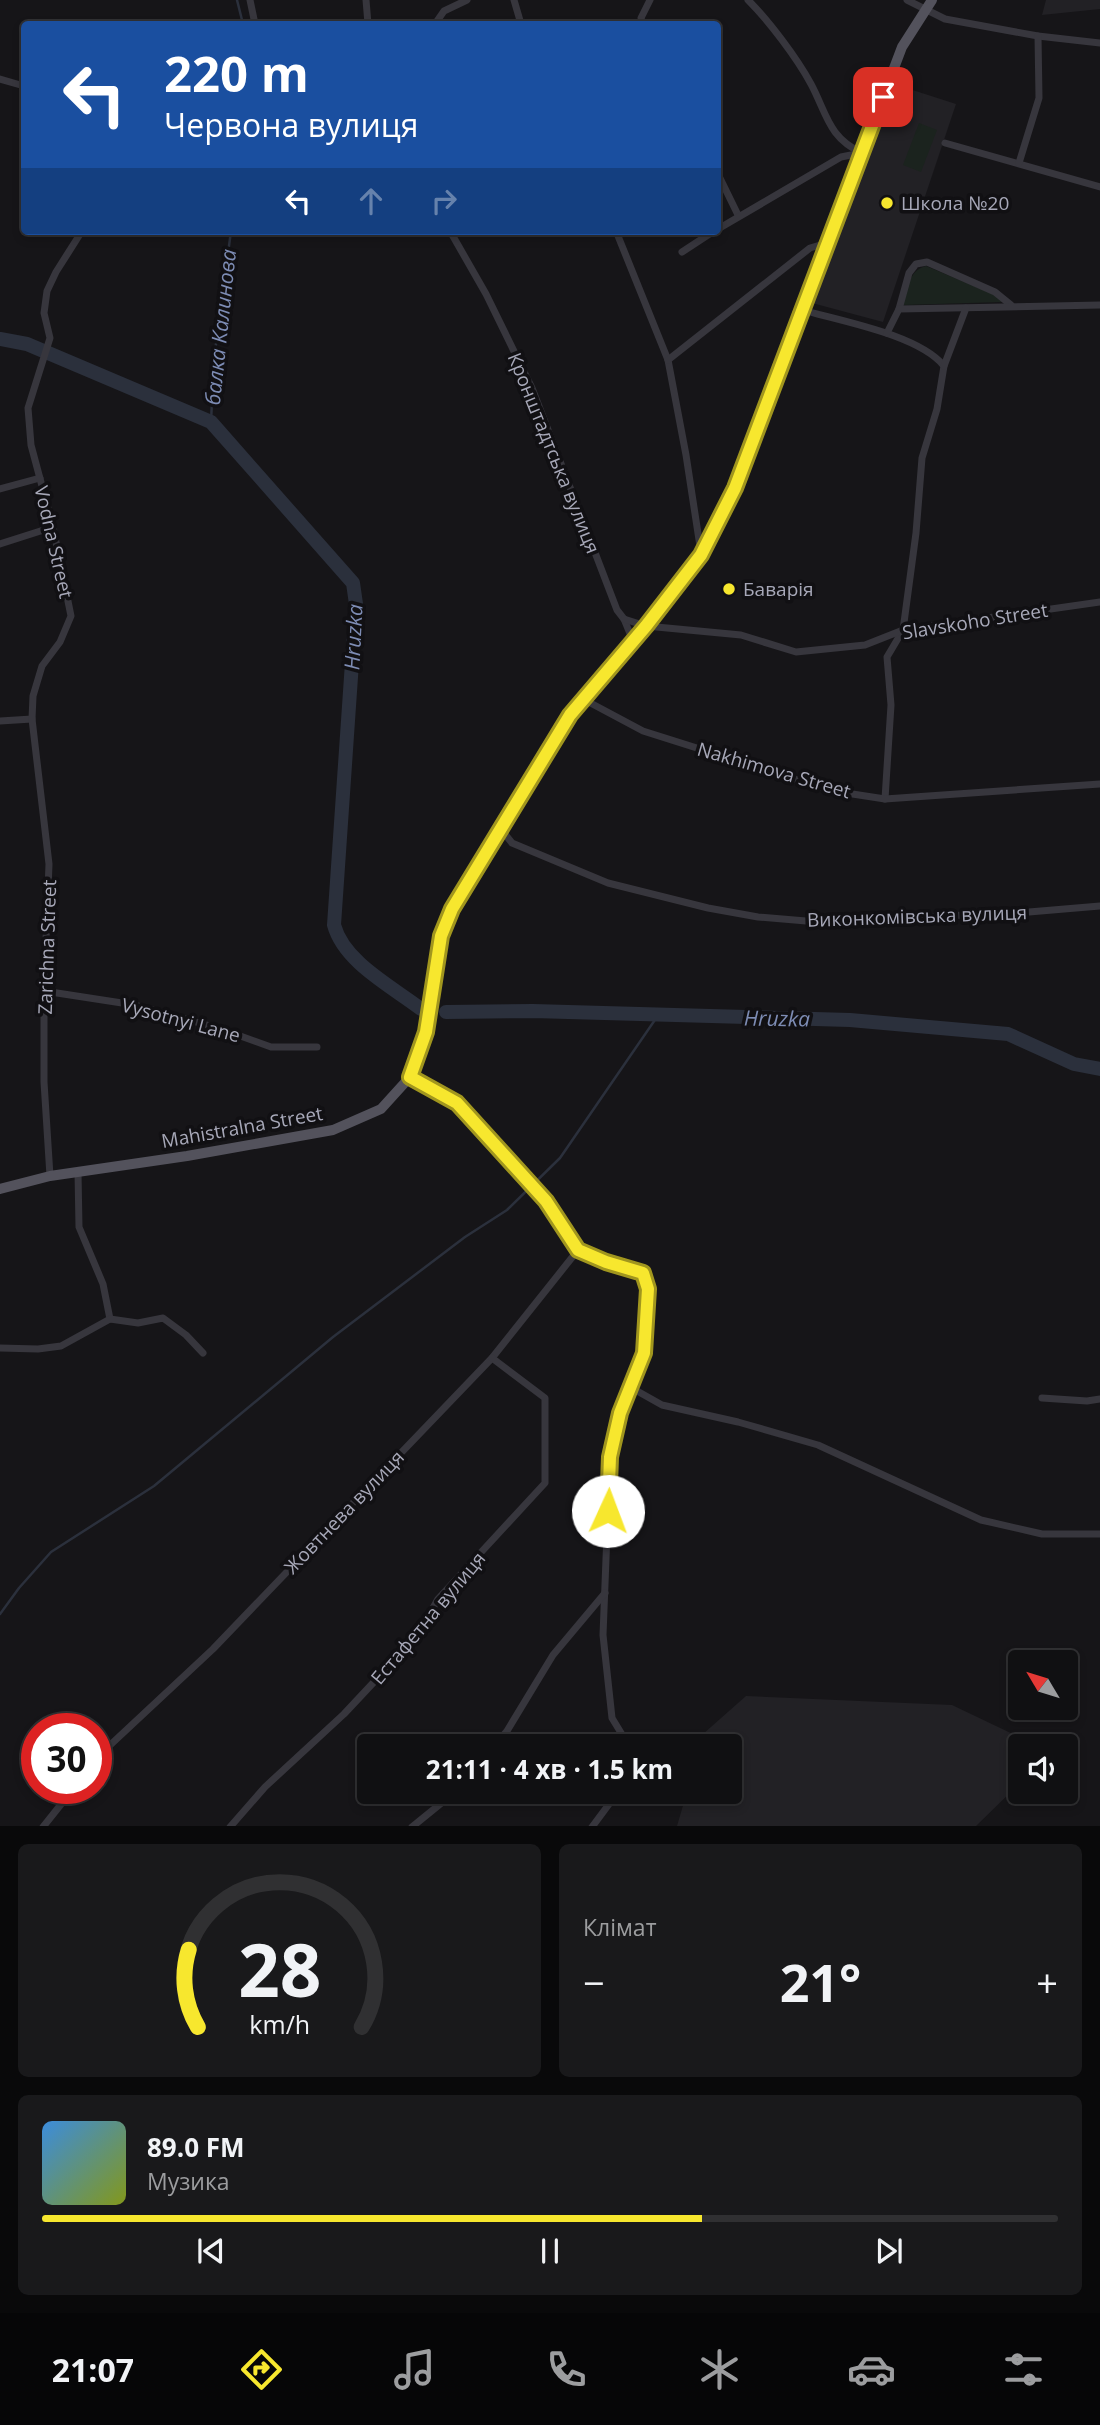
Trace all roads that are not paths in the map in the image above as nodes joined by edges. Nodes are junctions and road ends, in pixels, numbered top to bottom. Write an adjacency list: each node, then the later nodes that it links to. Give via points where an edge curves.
1 (250, 0): 10 (street)
2 (366, 0): 11 (street)
3 (467, 0): 12 (street, via 444,10)
4 (514, 0): 13 (street)
5 (650, 0): 14 (street)
6 (748, 0): 20 (street, via 812,85 826,121)
7 (907, 0): 9 (street)
8 (932, 0): 9 (main road, Mahistralna Street)
9 (925, 9): 15 (street, via 945,19); 20 (main road, Mahistralna Street, via 902,47)
10 (255, 21)
11 (368, 21)
12 (437, 21)
13 (520, 21)
14 (642, 21)
15 (1038, 37): 16 (street); 21 (street, via 1039,99)
16 (1100, 43)
17 (0, 79): 18 (street)
18 (21, 85)
19 (945, 143): 21 (street)
20 (862, 153): 24 (street, via 841,157); 30 (main road, Mahistralna Street)
21 (1019, 163): 23 (street)
22 (721, 180): 24 (street)
23 (1100, 187)
24 (738, 215): 25 (street)
25 (721, 227)
26 (79, 235): 40 (street, Vodna Street, via 47,291 44,313 50,338 28,408)
27 (452, 235): 46 (street, Кронштадтська вулиця, via 532,388 612,599)
28 (617, 235): 38 (street)
29 (708, 235): 31 (street)
30 (827, 243): 36 (main road, Mahistralna Street); 38 (street, via 810,248)
31 (682, 252)
32 (1011, 305): 33 (street); 34 (street); 35 (street, via 995,292 927,262 916,264 909,273)
33 (1100, 305)
34 (966, 308): 35 (street); 39 (street)
35 (899, 309): 37 (street)
36 (802, 310): 37 (street); 44 (main road, Mahistralna Street, via 735,488)
37 (887, 333): 39 (street, via 935,356)
38 (668, 360): 44 (street)
39 (944, 366): 48 (street, via 922,458)
40 (40, 478): 41 (street); 42 (street, Vodna Street)
41 (0, 489)
42 (53, 527): 43 (street); 51 (street, Vodna Street, via 71,616 43,666 33,696)
43 (0, 544)
44 (701, 555): 47 (main road, Mahistralna Street)
45 (1100, 602): 48 (street, Slavskoho Street)
46 (624, 619): 47 (street, Slavskoho Street); 49 (street, Кронштадтська вулиця)
47 (646, 626): 48 (street, Slavskoho Street, via 741,635 796,652 864,645); 49 (main road, Mahistralna Street)
48 (903, 630): 54 (street, via 887,657 891,705)
49 (633, 640): 50 (main road, Mahistralna Street)
50 (583, 699): 54 (street, Nakhimova Street, via 643,731 833,791); 55 (main road, Mahistralna Street)
51 (32, 719): 52 (street); 57 (street, Zarichna Street, via 49,864)
52 (0, 722)
53 (1100, 784): 54 (street, Nakhimova Street)
54 (885, 799)
55 (501, 829): 56 (street, Виконкомівська вулиця, via 512,843 608,883 758,917 818,922); 59 (main road, Mahistralna Street, via 452,909 441,936 426,1032)
56 (1100, 906)
57 (44, 991): 58 (street, Vysotnyi Lane, via 135,1005 271,1046); 61 (street, Zarichna Street)
58 (317, 1047)
59 (410, 1077): 60 (main road, Mahistralna Street, via 381,1109 333,1129); 63 (street, via 457,1103 546,1201)
60 (78, 1172): 61 (main road, Mahistralna Street); 64 (street, via 79,1227 103,1284)
61 (50, 1176): 62 (main road, Mahistralna Street)
62 (0, 1189)
63 (578, 1250): 67 (street, Жовтнева вулиця); 68 (street, via 643,1273 648,1289 644,1353)
64 (110, 1319): 65 (street, via 61,1346); 66 (street, via 138,1324 163,1318)
65 (0, 1348)
66 (203, 1353)
67 (492, 1358): 75 (street, Жовтнева вулиця, via 213,1649); 80 (street, Естафетна вулиця, via 545,1398 545,1483 438,1599 418,1635)
68 (630, 1387): 71 (street, via 662,1405 818,1445 981,1520 1042,1534); 72 (street, via 610,1457)
69 (1042, 1398): 70 (street)
70 (1100, 1399)
71 (1100, 1534)
72 (605, 1592): 73 (street, via 553,1655); 74 (street, via 603,1635 612,1718)
73 (504, 1734)
74 (622, 1734)
75 (112, 1743)
76 (61, 1804): 79 (street)
77 (440, 1804): 81 (street)
78 (609, 1804): 82 (street)
79 (43, 1826)
80 (230, 1826)
81 (412, 1826)
82 (592, 1826)

